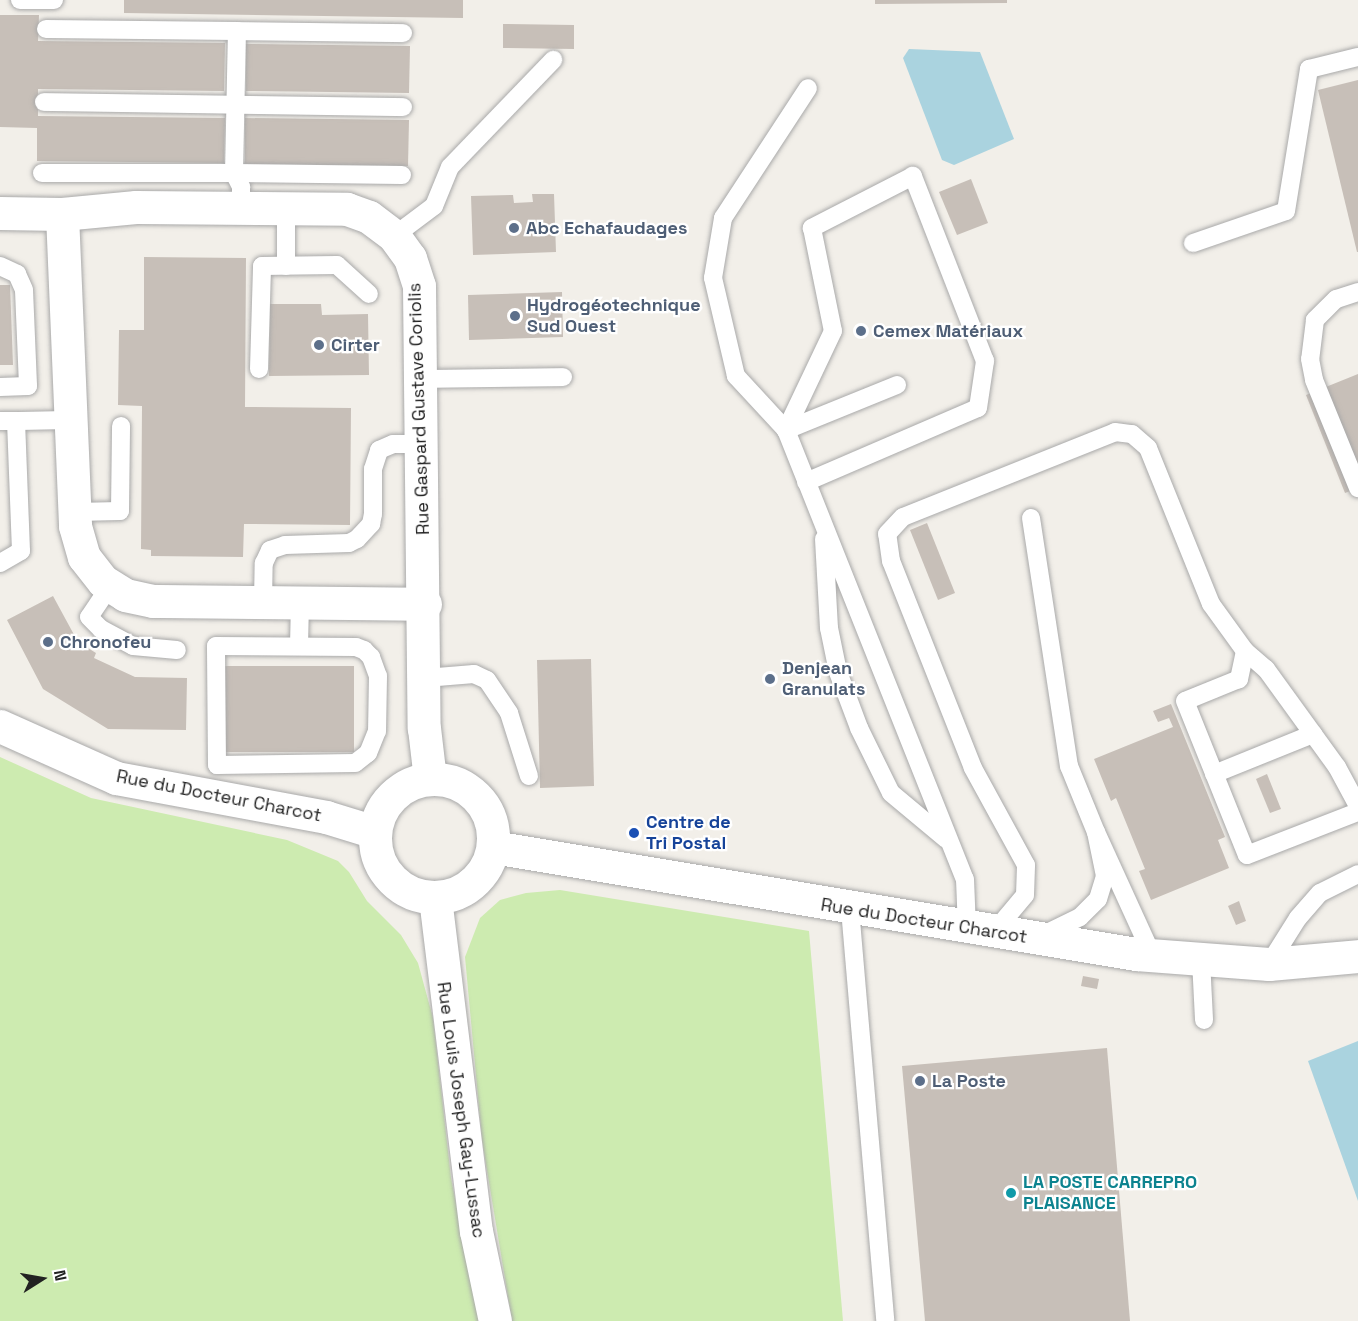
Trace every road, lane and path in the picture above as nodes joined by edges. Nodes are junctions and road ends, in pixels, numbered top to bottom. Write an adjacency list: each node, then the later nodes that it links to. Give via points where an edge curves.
1 (20, 0): 2 (lane)
2 (54, 0)
3 (46, 29): 4 (lane)
4 (237, 31): 5 (lane); 10 (lane)
5 (403, 33)
6 (1358, 57): 20 (lane, via 1309,69 1286,211)
7 (553, 60): 19 (lane, via 450,167 434,206)
8 (808, 88): 33 (lane, via 723,218 713,278 736,376)
9 (44, 102): 10 (lane)
10 (235, 104): 11 (lane); 12 (lane)
11 (403, 107)
12 (234, 172): 13 (lane); 14 (lane); 15 (lane, via 241,187)
13 (42, 173)
14 (402, 175)
15 (241, 208): 16 (street, Rue Gaspard Gustave Coriolis); 18 (street, Rue Gaspard Gustave Coriolis, via 136,207)
16 (286, 209): 19 (street, Rue Gaspard Gustave Coriolis, via 346,209 369,217); 22 (lane)
17 (0, 213): 18 (street, Rue Gaspard Gustave Coriolis)
18 (62, 214): 30 (street)
19 (394, 236): 27 (street, Rue Gaspard Gustave Coriolis, via 410,258 419,286)
20 (1193, 243)
21 (0, 266): 29 (lane, via 17,273 24,290 28,386)
22 (286, 266): 24 (lane, via 337,266); 25 (lane, via 262,266)
23 (1358, 292): 36 (lane, via 1336,299 1315,320 1310,359 1314,381)
24 (369, 294)
25 (259, 369)
26 (563, 377): 27 (lane)
27 (421, 379): 34 (street, Rue Gaspard Gustave Coriolis)
28 (897, 385): 33 (lane)
29 (0, 387)
30 (70, 420): 31 (lane); 37 (street)
31 (8, 421): 40 (lane, via 21,551)
32 (120, 426): 37 (lane, via 120,511)
33 (786, 430): 35 (lane); 35 (lane, via 833,331 812,228 913,176 985,361 978,408)
34 (422, 444): 42 (lane, via 393,444 379,450 373,469 373,514 366,532 357,539 349,543 285,545 270,550 264,563); 44 (street, Rue Gaspard Gustave Coriolis)
35 (806, 482): 39 (lane)
36 (1358, 488)
37 (75, 512): 41 (street, via 84,557)
38 (1031, 518): 57 (lane, via 1069,766)
39 (824, 525): 58 (lane); 58 (lane, via 829,628 838,672 860,728 891,793)
40 (0, 563)
41 (111, 586): 42 (street, via 125,595 153,601); 46 (lane, via 89,616 101,629 133,646)
42 (263, 602): 43 (street)
43 (300, 603): 44 (street); 45 (lane)
44 (425, 604): 48 (street, Rue Gaspard Gustave Coriolis)
45 (300, 646): 45 (lane, via 216,646 217,765 355,763 368,753 377,731 378,676 371,657 356,646)
46 (177, 650)
47 (1245, 651): 50 (lane, via 1266,669); 51 (lane, via 1239,679 1185,701); 63 (lane, via 1211,604 1148,448 1132,434 1115,432 903,517 894,525 887,534 891,561 973,768 1026,865 1025,895)
48 (424, 678): 52 (lane, via 474,674 487,680 508,712); 53 (street, Rue Gaspard Gustave Coriolis)
49 (0, 726): 56 (street, Rue du Docteur Charcot, via 116,778 326,817)
50 (1313, 734): 51 (lane); 54 (lane, via 1338,767)
51 (1214, 774): 55 (lane, via 1247,855)
52 (529, 776)
53 (430, 778): 56 (street, via 399,790 387,801); 59 (street, via 456,783 478,798 490,821)
54 (1358, 806)
55 (1358, 812)
56 (375, 832): 61 (street, via 376,852 397,885 415,895)
57 (1096, 832): 64 (lane, via 1105,876 1098,899 1080,917); 65 (lane)
58 (949, 841): 63 (lane)
59 (493, 847): 61 (street, via 488,864 467,889); 62 (street, Rue du Docteur Charcot)
60 (1358, 874): 68 (lane, via 1320,892)
61 (435, 898): 70 (street, Rue Louis Joseph Gay-Lussac, via 476,1231)
62 (850, 909): 63 (street, Rue du Docteur Charcot); 71 (lane)
63 (980, 930): 64 (street, Rue du Docteur Charcot)
64 (1036, 939): 65 (street, Rue du Docteur Charcot)
65 (1152, 955): 67 (street, Rue du Docteur Charcot)
66 (1358, 956): 68 (street, Rue du Docteur Charcot)
67 (1202, 960): 68 (street, Rue du Docteur Charcot); 69 (lane)
68 (1269, 964)
69 (1204, 1020)
70 (495, 1321)
71 (885, 1321)

